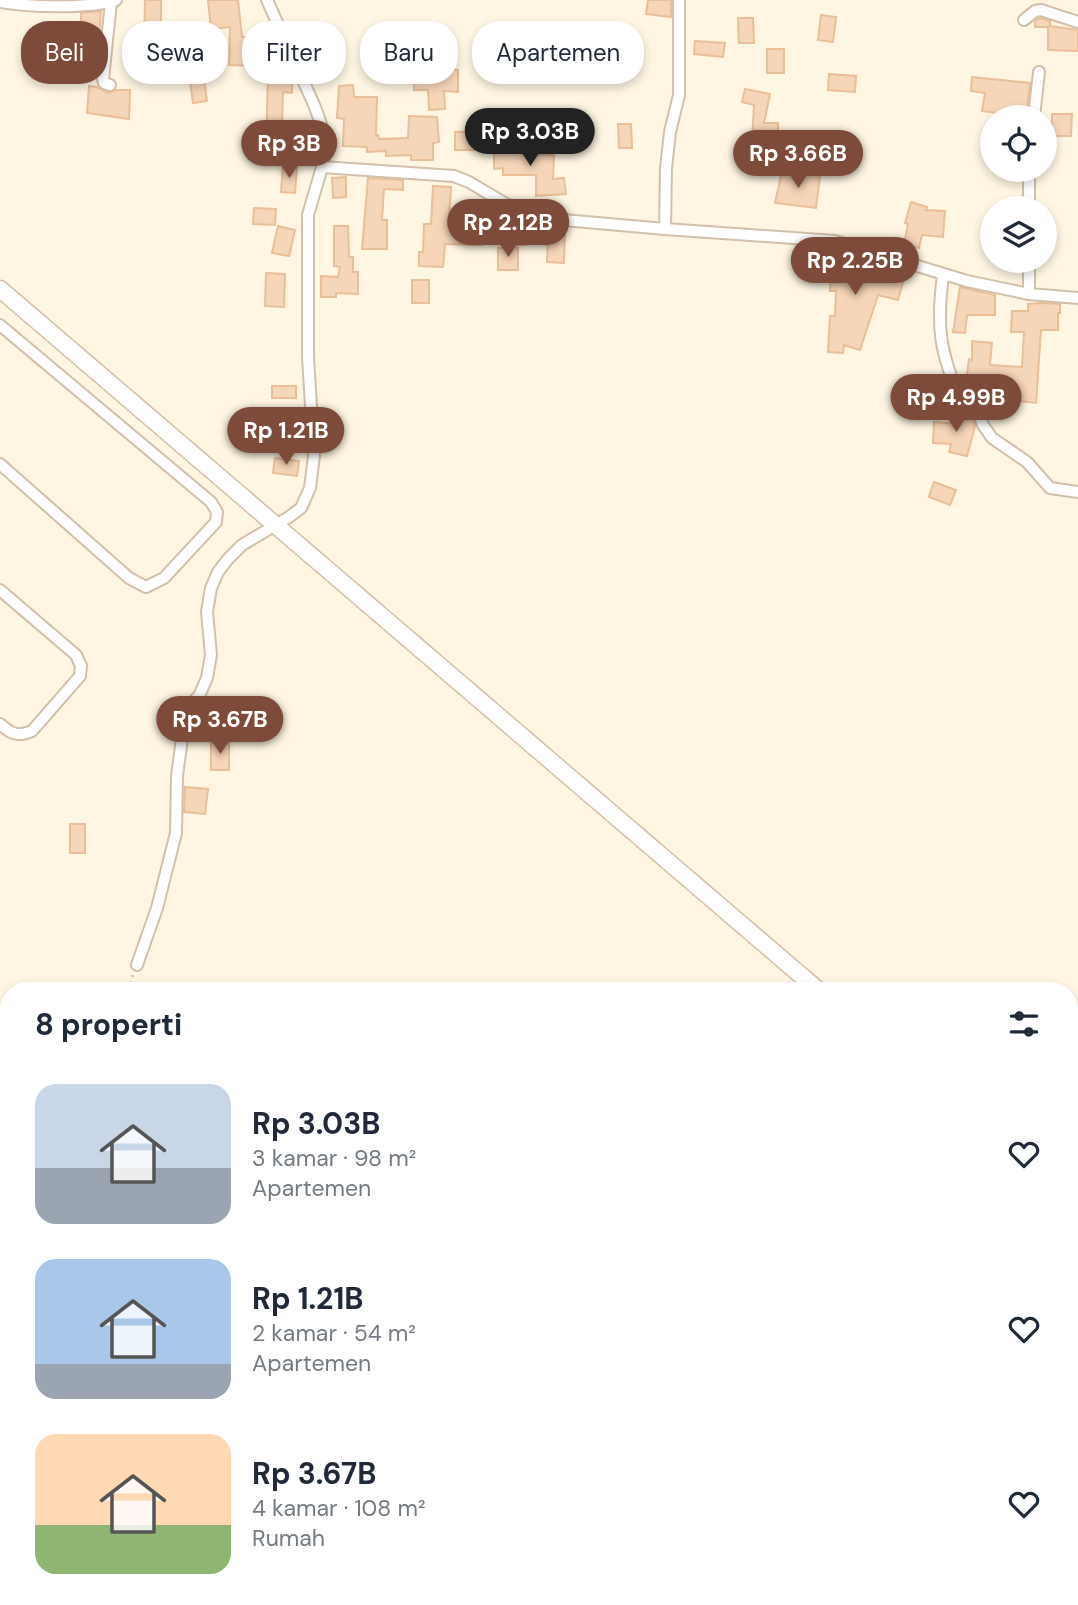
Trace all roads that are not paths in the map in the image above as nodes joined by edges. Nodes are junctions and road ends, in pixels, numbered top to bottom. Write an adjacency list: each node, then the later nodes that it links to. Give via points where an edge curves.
1 (267, 0): 10 (street, via 322,127)
2 (679, 0): 11 (street, via 679,94 666,168)
3 (113, 1): 4 (street, via 48,6); 8 (street, via 103,79)
4 (0, 2)
5 (1024, 20): 6 (street, via 1041,10)
6 (1078, 22)
7 (1040, 72): 9 (street)
8 (110, 85)
9 (1036, 105)
10 (322, 167): 11 (street, via 454,176 516,210 541,218); 20 (street, via 308,224 314,456 310,488 300,508)
11 (665, 229): 13 (street, via 835,241)
12 (1029, 273): 15 (street)
13 (943, 275): 15 (street); 19 (street, via 940,338 961,402 977,408 992,438 1027,462 1050,488)
14 (0, 289): 20 (street)
15 (1029, 294): 16 (street)
16 (1078, 298)
17 (0, 326): 18 (street, via 211,502 216,522 164,578 146,587 129,578)
18 (0, 464)
19 (1078, 492)
20 (277, 524): 23 (street, via 242,545 218,572 211,588 207,612 211,655 207,678 185,716 177,776 177,834); 24 (street)
21 (0, 590): 22 (street, via 76,655 81,666 80,676 32,730 21,736)
22 (0, 724)
23 (137, 965)
24 (809, 982)

